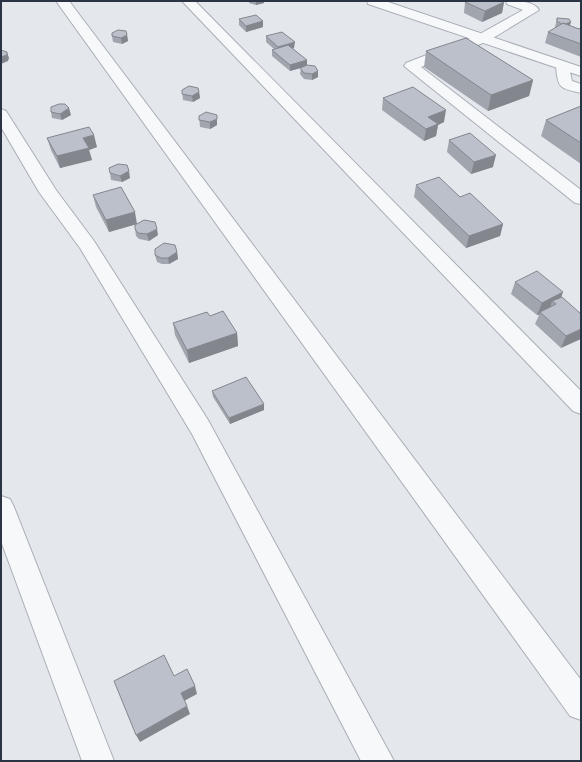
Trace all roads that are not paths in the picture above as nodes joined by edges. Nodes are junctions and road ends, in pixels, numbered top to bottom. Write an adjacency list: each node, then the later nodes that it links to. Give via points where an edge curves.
1 (62, 1): 15 (street)
2 (188, 1): 13 (street)
3 (373, 1): 6 (street)
4 (390, 1): 6 (street)
5 (512, 1): 7 (street, via 533,10)
6 (447, 26): 7 (street)
7 (483, 38): 8 (street); 12 (street, via 411,66)
8 (563, 66): 9 (street); 10 (street, via 565,84)
9 (581, 72)
10 (581, 89)
11 (1, 114): 17 (street, via 48,192 87,245 200,427)
12 (581, 199)
13 (581, 405)
14 (1, 507): 16 (street)
15 (581, 705)
16 (98, 761)
17 (378, 761)

